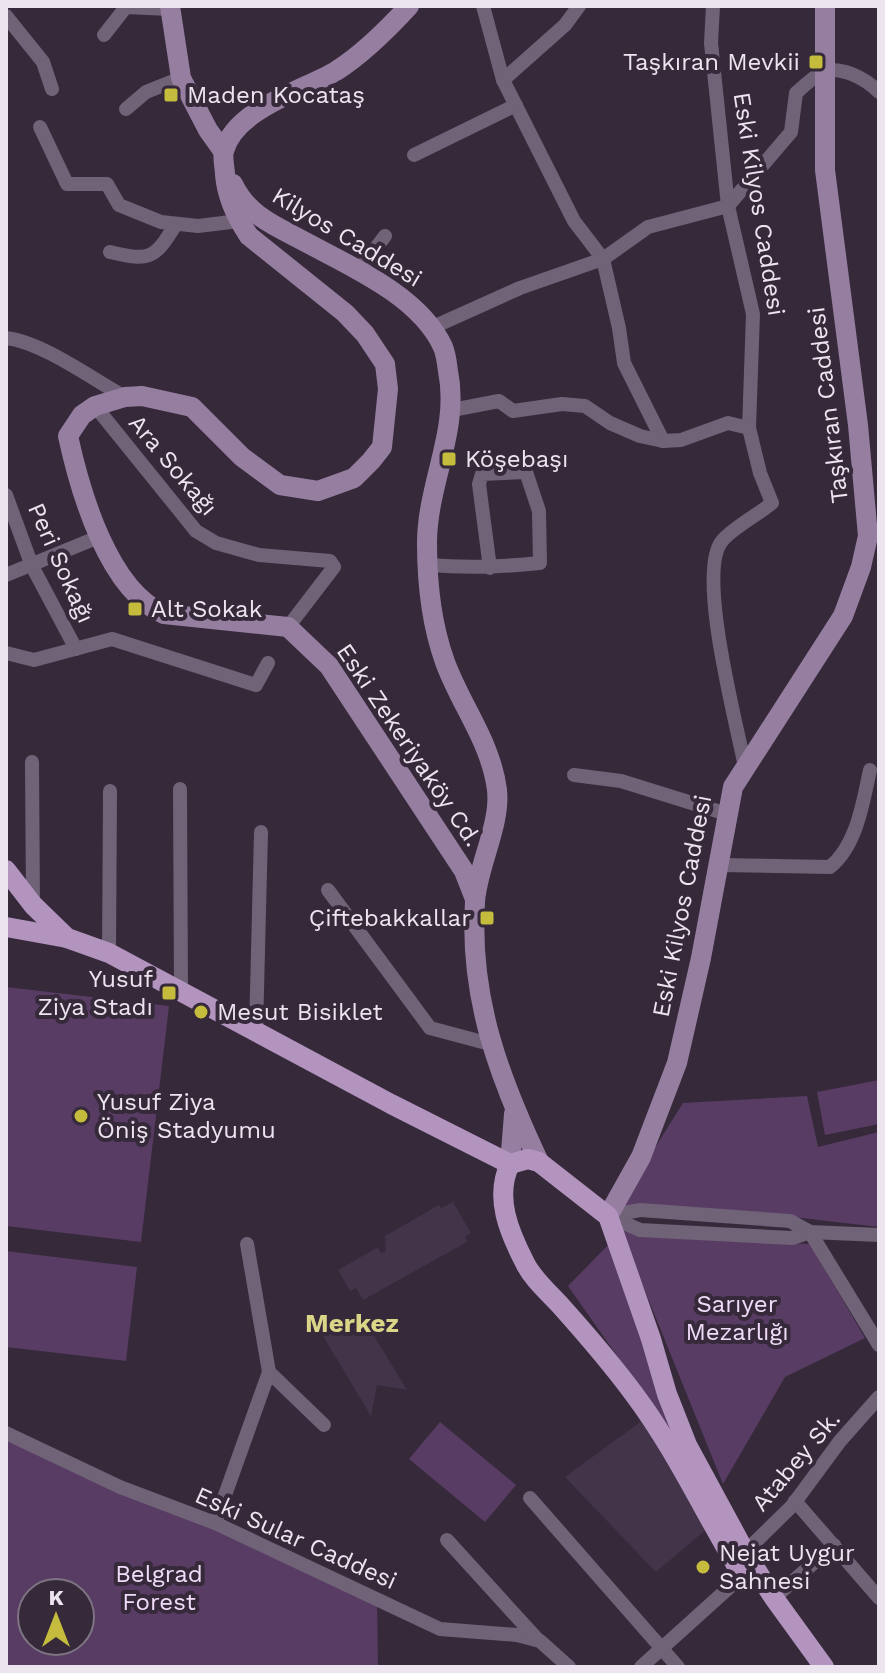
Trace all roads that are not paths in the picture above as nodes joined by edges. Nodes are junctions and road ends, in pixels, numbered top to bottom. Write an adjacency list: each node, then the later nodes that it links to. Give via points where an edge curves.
1 (409, 6): 18 (street, via 356,57 242,122)
2 (483, 6): 11 (street)
3 (579, 6): 11 (street)
4 (713, 6): 19 (street, Eski Kilyos Caddesi, via 711,43)
5 (825, 6): 9 (street, Taşkıran Caddesi)
6 (170, 7): 8 (street, via 126,7); 10 (street, Kilyos Caddesi)
7 (6, 16): 12 (street, via 43,62)
8 (104, 35)
9 (825, 71): 13 (street, via 845,72); 19 (street, via 796,93 791,132); 44 (street, Taşkıran Caddesi, via 825,170 868,536 843,616)
10 (181, 78): 15 (street, via 146,92); 18 (street, Kilyos Caddesi)
11 (503, 80): 14 (street)
12 (52, 89)
13 (879, 92)
14 (516, 105): 17 (street); 24 (street, via 574,221)
15 (126, 109)
16 (40, 127): 21 (street, via 67,184 107,184 119,205)
17 (414, 155)
18 (224, 161): 20 (street, via 227,192); 25 (street, Kilyos Caddesi, via 241,200 258,216)
19 (728, 206): 24 (street, via 648,227); 31 (street, Eski Kilyos Caddesi, via 753,314)
20 (239, 221): 21 (street); 28 (street, via 249,236 345,313 385,364 382,447 354,478 318,491 280,485 242,457 192,407)
21 (176, 224): 23 (street, via 159,251 148,256)
22 (385, 236): 25 (street)
23 (110, 252)
24 (603, 259): 26 (street); 32 (street, via 624,363)
25 (359, 270): 26 (street, Kilyos Caddesi, via 415,309)
26 (431, 328): 30 (street, Kilyos Caddesi, via 444,349)
27 (6, 338): 28 (street, via 39,348)
28 (125, 397): 29 (street)
29 (95, 406): 34 (street, via 68,436 77,479); 39 (street, Ara Sokağı, via 196,531 216,543 259,555 330,561 334,567)
30 (452, 410): 32 (street, via 499,401 513,411 585,406 630,432); 35 (street, Kilyos Caddesi, via 435,485)
31 (749, 428): 32 (street, via 728,423); 44 (street, Eski Kilyos Caddesi, via 772,503 721,542 712,575)
32 (663, 441)
33 (6, 495): 36 (street, Peri Sokağı)
34 (101, 536): 36 (street); 39 (street, via 119,575 148,608)
35 (429, 565): 37 (street); 54 (street, Kilyos Caddesi, via 445,661 489,752 498,793)
36 (32, 566): 38 (street); 40 (street, Peri Sokağı)
37 (490, 568): 37 (street, via 540,563 539,511 526,472 482,474)
38 (6, 575)
39 (288, 627): 54 (street, Eski Zekeriyaköy Cd., via 329,666 464,871)
40 (76, 649): 41 (street, via 34,660); 42 (street, via 112,639 256,685)
41 (6, 653)
42 (268, 663)
43 (32, 762): 55 (street)
44 (745, 767): 49 (street, Eski Kilyos Caddesi, via 733,787)
45 (870, 770): 51 (street, via 848,843 830,867)
46 (574, 775): 49 (street, via 621,781)
47 (180, 789): 59 (street)
48 (110, 791): 58 (street)
49 (727, 814): 51 (street, Eski Kilyos Caddesi)
50 (261, 832): 60 (street)
51 (718, 865): 65 (street, Eski Kilyos Caddesi, via 677,1063 641,1157)
52 (6, 870): 55 (main road)
53 (328, 890): 61 (street, via 430,1028)
54 (475, 899): 61 (street, Kilyos Caddesi, via 475,971)
55 (33, 905): 56 (main road, via 30,917 18,926); 57 (main road)
56 (6, 926): 57 (main road)
57 (67, 938): 58 (main road)
58 (109, 953): 59 (main road)
59 (181, 991): 60 (main road)
60 (256, 1031): 64 (main road)
61 (490, 1044): 62 (street, Kilyos Caddesi)
62 (514, 1110): 63 (street, Kilyos Caddesi); 64 (street)
63 (539, 1162): 64 (main road); 65 (main road)
64 (510, 1164): 72 (main road, via 502,1201 526,1267)
65 (608, 1216): 66 (street, via 640,1210 790,1221); 71 (main road)
66 (810, 1232): 67 (street); 69 (street)
67 (879, 1235)
68 (247, 1244): 70 (street)
69 (879, 1345)
70 (269, 1372): 74 (street); 78 (street)
71 (667, 1394): 72 (main road, via 657,1401); 81 (main road, via 687,1445)
72 (636, 1396): 82 (main road)
73 (879, 1397): 77 (street, Atabey Sk.)
74 (324, 1425)
75 (6, 1433): 78 (street, Eski Sular Caddesi, via 120,1487)
76 (530, 1498): 86 (street)
77 (795, 1501): 80 (street); 81 (street, Atabey Sk.)
78 (215, 1523): 85 (street, Eski Sular Caddesi, via 440,1629)
79 (447, 1540): 85 (street)
80 (834, 1545): 83 (street); 84 (street)
81 (745, 1552): 83 (main road)
82 (743, 1575): 86 (street); 90 (main road)
83 (774, 1598): 91 (main road)
84 (879, 1598)
85 (540, 1641): 87 (street)
86 (661, 1648): 88 (street); 89 (street)
87 (569, 1667)
88 (641, 1667)
89 (678, 1667)
90 (810, 1667)
91 (824, 1667)

